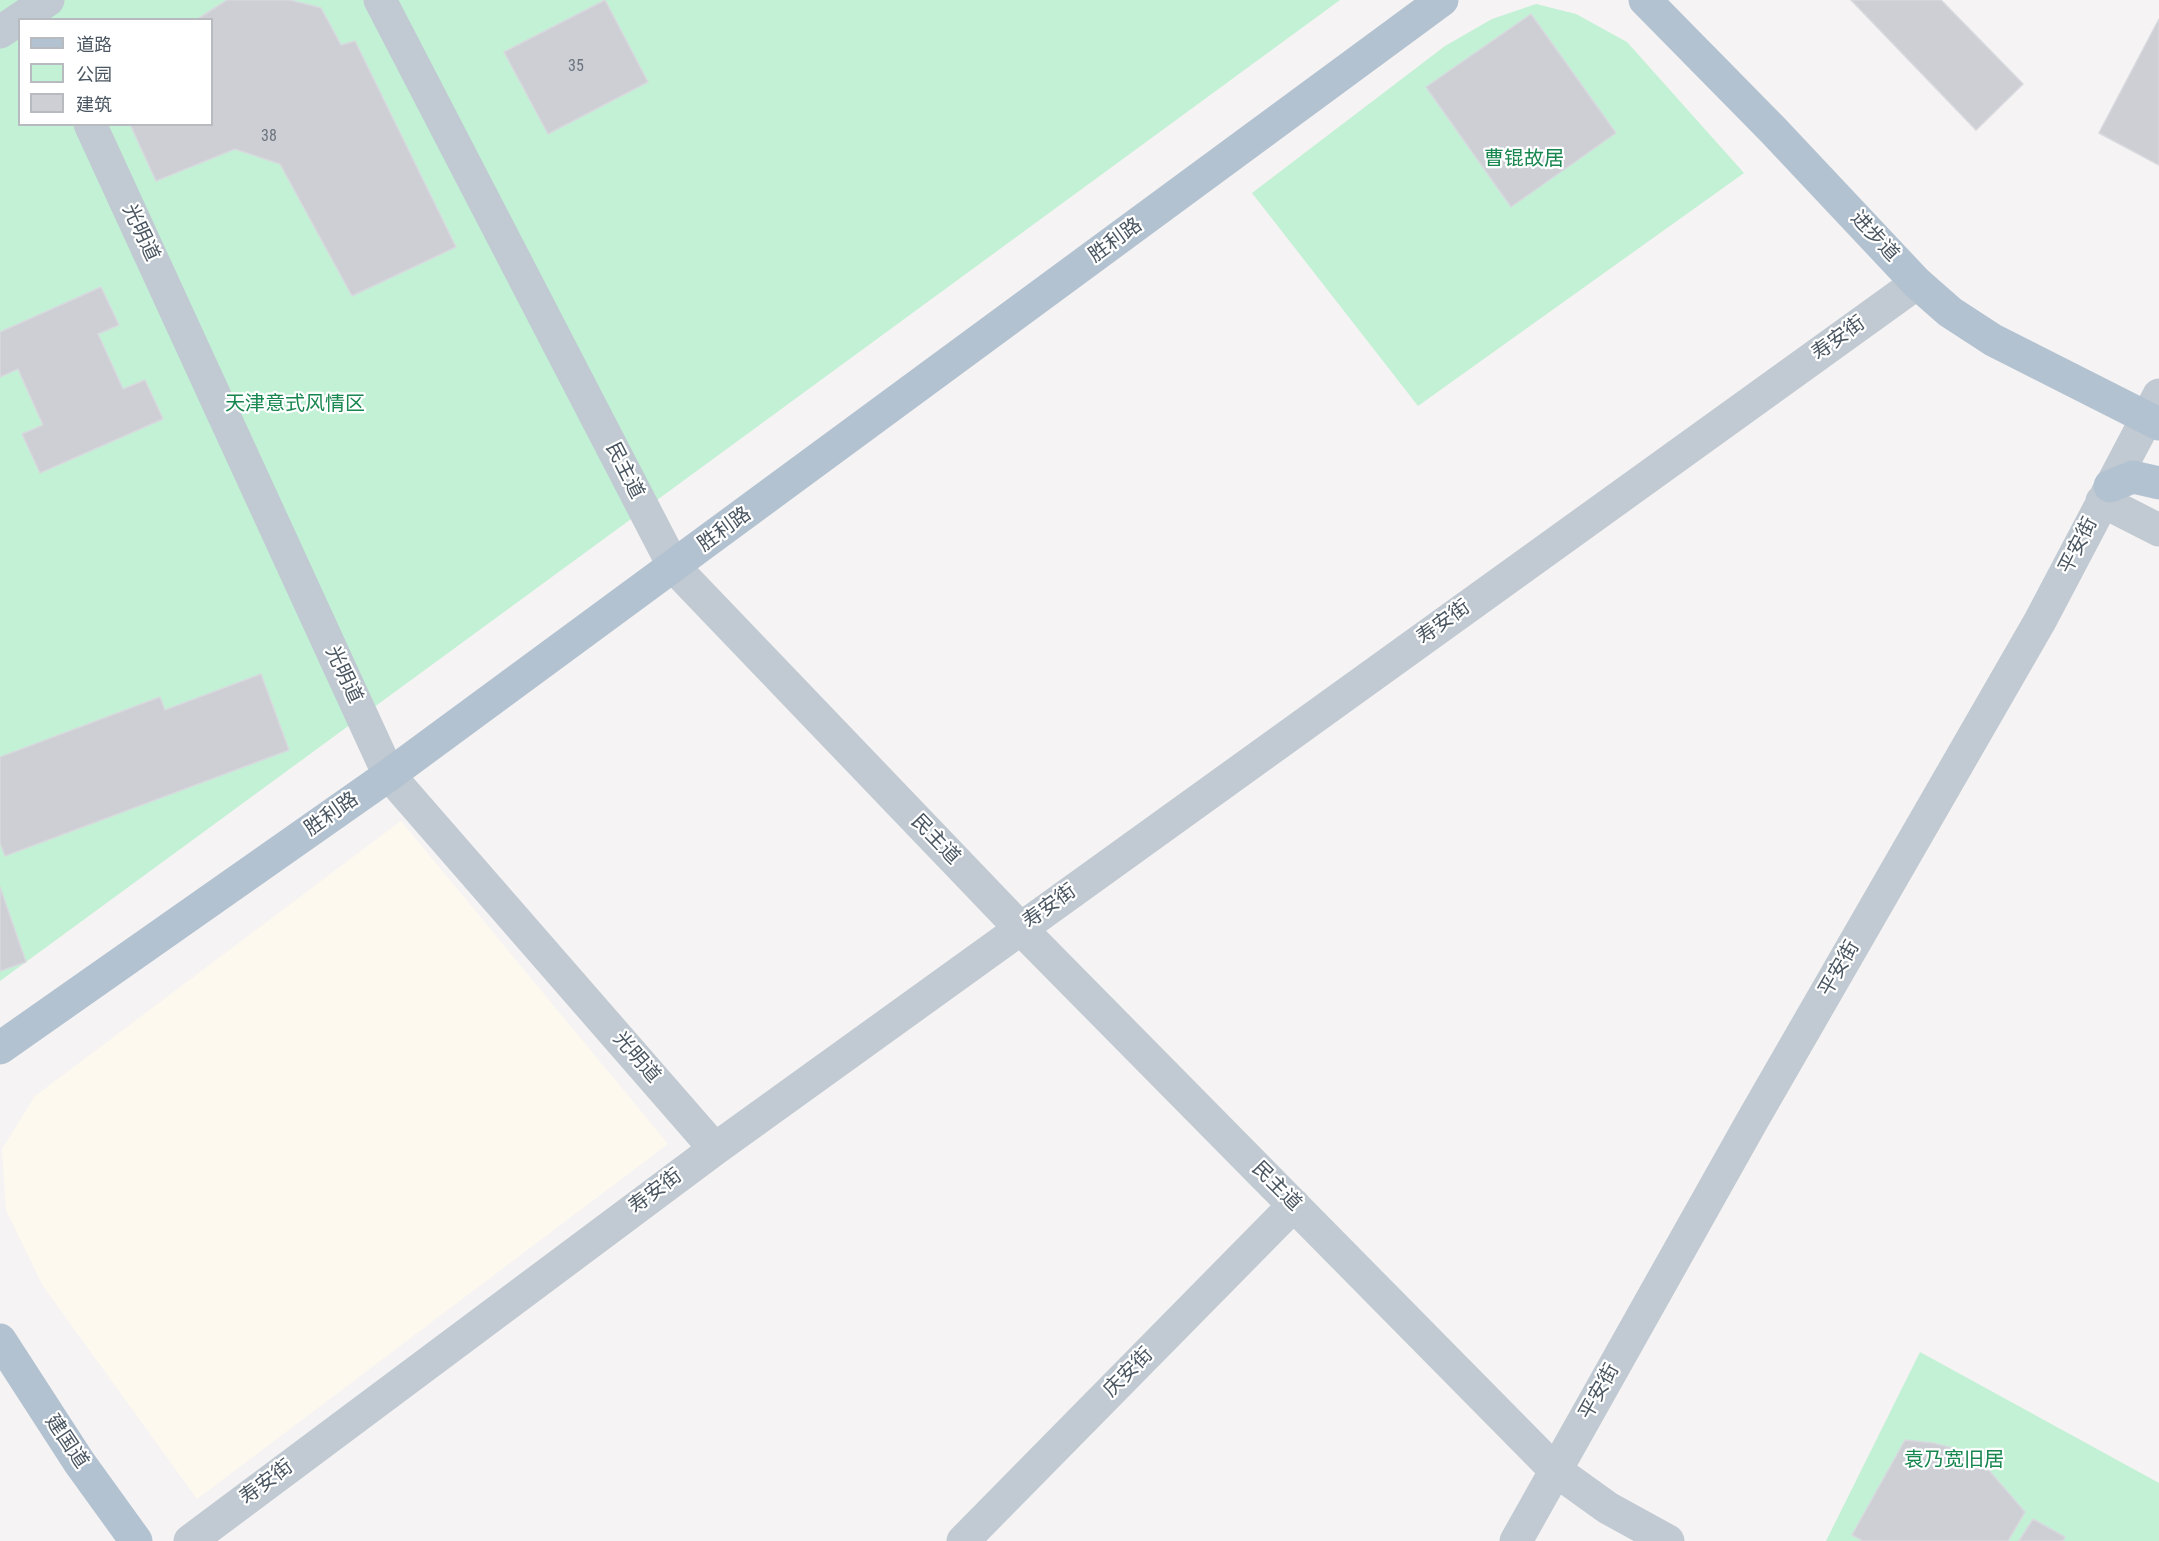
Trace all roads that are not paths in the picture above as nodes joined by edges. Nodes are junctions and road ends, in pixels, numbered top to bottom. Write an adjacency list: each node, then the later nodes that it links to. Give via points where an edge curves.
1 (380, 0): 14 (street, 民主道)
2 (1442, 0): 14 (main road, 胜利路)
3 (1645, 0): 9 (main road, 进步道)
4 (42, 9): 5 (street)
5 (26, 18)
6 (18, 22): 7 (street)
7 (0, 32)
8 (91, 126): 15 (street, 光明道)
9 (1917, 283): 10 (main road, 进步道, via 1950,312 1993,340); 16 (street, 寿安街)
10 (2155, 412): 12 (street, 平安街)
11 (2159, 483): 12 (main road, via 2133,477)
12 (2106, 493): 13 (street); 21 (street, 平安街, via 2040,621)
13 (2159, 530)
14 (674, 567): 15 (main road, 胜利路); 16 (street, 民主道)
15 (389, 775): 17 (main road, 胜利路); 18 (street, 光明道)
16 (1020, 928): 18 (street, 寿安街); 19 (street, 民主道)
17 (0, 1048)
18 (715, 1149): 23 (street, 寿安街)
19 (1294, 1205): 21 (street, 民主道); 24 (street, 庆安街)
20 (0, 1340): 22 (main road, 建国道)
21 (1555, 1470): 25 (street, 平安街); 26 (street, 民主道, via 1608,1508)
22 (136, 1541)
23 (190, 1541)
24 (963, 1541)
25 (1516, 1541)
26 (1668, 1541)

